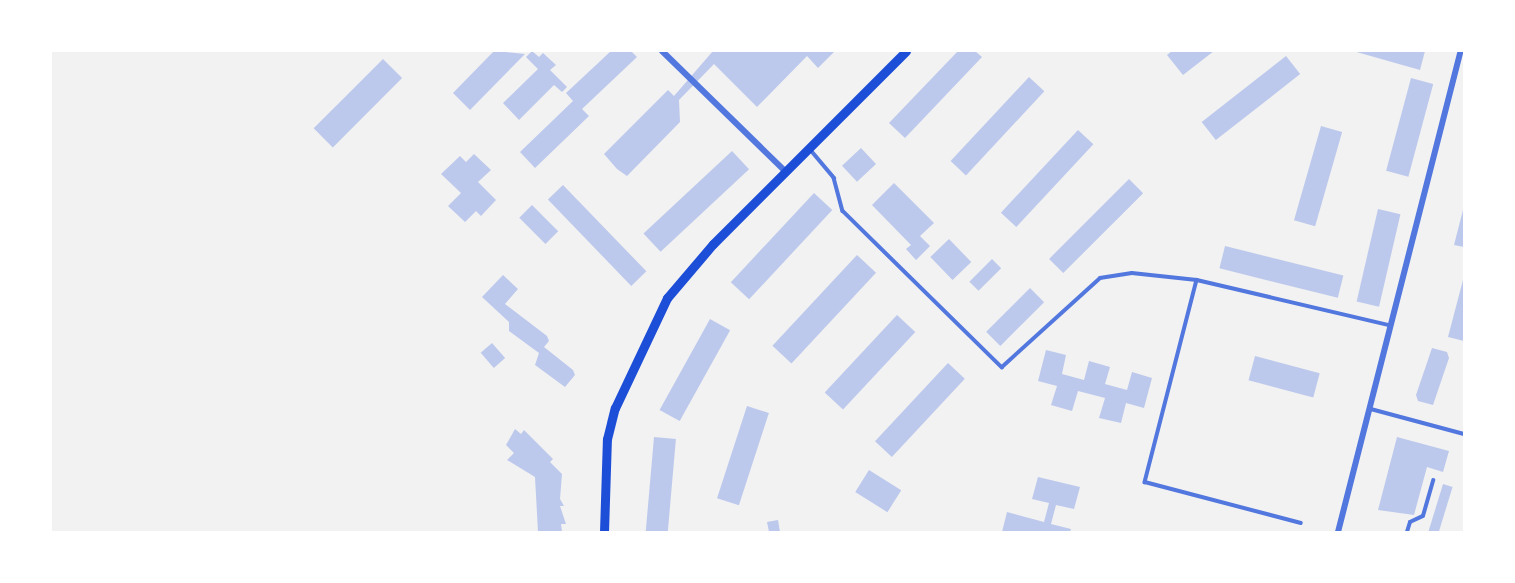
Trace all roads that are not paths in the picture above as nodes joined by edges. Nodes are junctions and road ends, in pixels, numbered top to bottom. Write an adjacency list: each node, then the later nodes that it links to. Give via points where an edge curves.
1 (662, 51): 5 (street)
2 (906, 51): 4 (main road)
3 (1461, 51): 7 (street)
4 (809, 148): 5 (main road); 6 (lane, via 834,178 843,211 1002,367 1100,278 1166,273)
5 (785, 171): 12 (main road, via 681,278 654,321 615,408 607,439)
6 (1198, 280): 7 (lane); 11 (lane, via 1144,482)
7 (1389, 325): 8 (street)
8 (1371, 409): 9 (lane); 13 (street)
9 (1464, 434)
10 (1433, 480): 14 (lane, via 1423,516 1410,522)
11 (1301, 523)
12 (604, 532)
13 (1338, 532)
14 (1407, 532)

